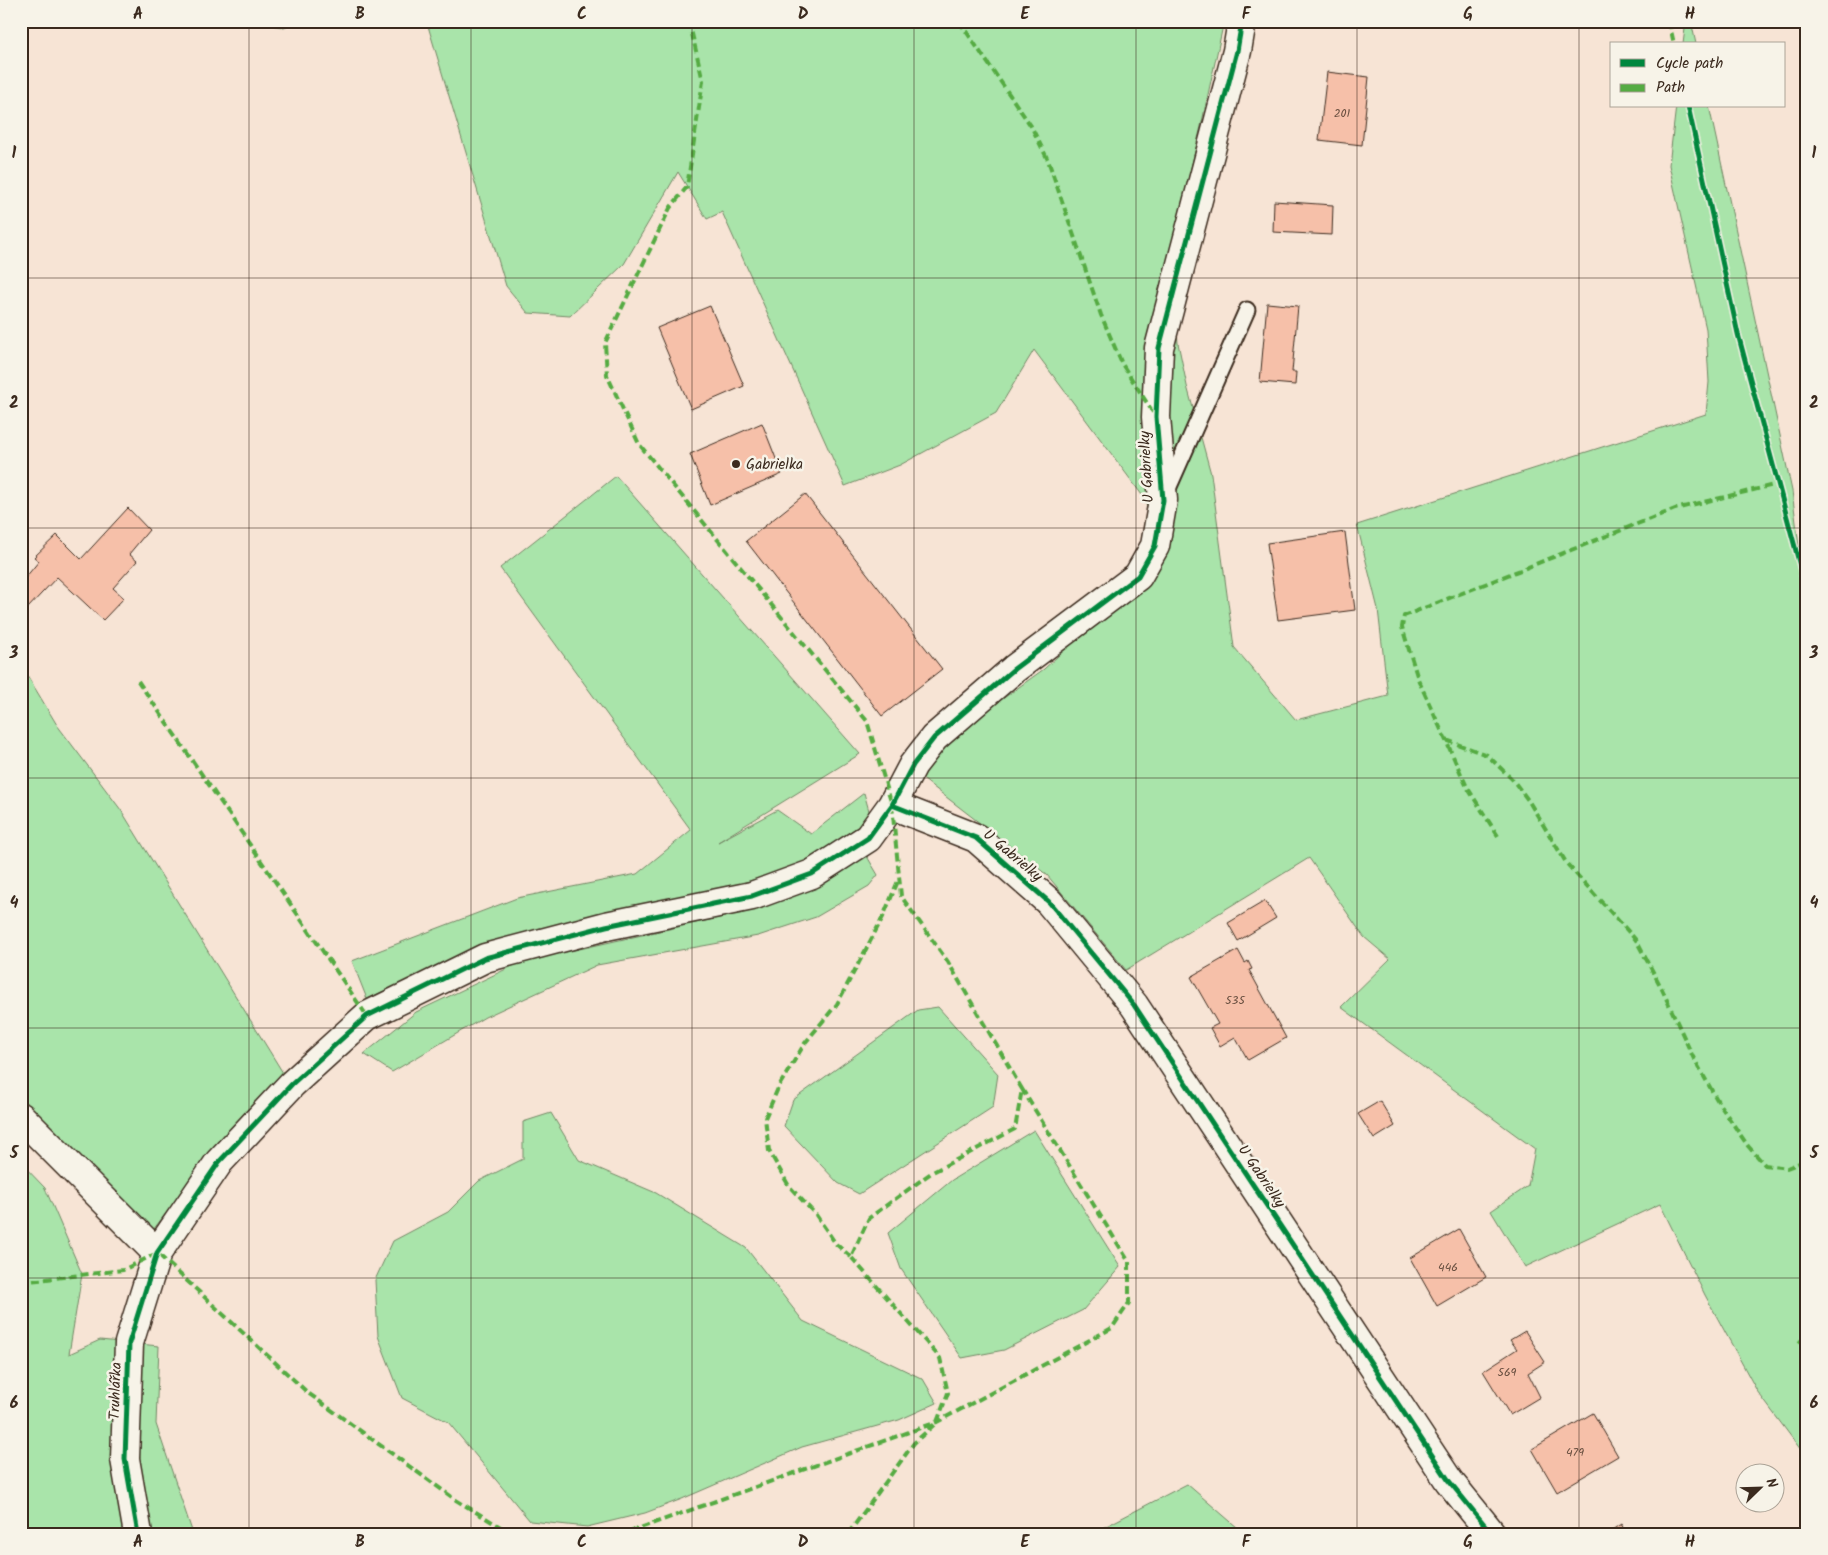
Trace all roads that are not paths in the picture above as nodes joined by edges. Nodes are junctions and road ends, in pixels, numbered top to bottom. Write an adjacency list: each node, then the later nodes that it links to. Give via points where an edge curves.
1 (1242, 21): 3 (street, U Gabrielky, via 1237,52 1159,348 1156,417)
2 (1247, 310): 3 (lane)
3 (1163, 500): 4 (street, U Gabrielky, via 1155,546 1138,576 1014,669 934,738 913,766)
4 (892, 805): 6 (street, Truhlářka, via 868,838 812,874 752,896 606,926 485,958 367,1016 292,1084 219,1162); 8 (street, U Gabrielky, via 976,838 1049,902 1134,1005 1449,1481)
5 (21, 1117): 6 (street)
6 (157, 1253): 7 (street, Truhlářka, via 129,1343 125,1459)
7 (138, 1534)
8 (1492, 1534)

